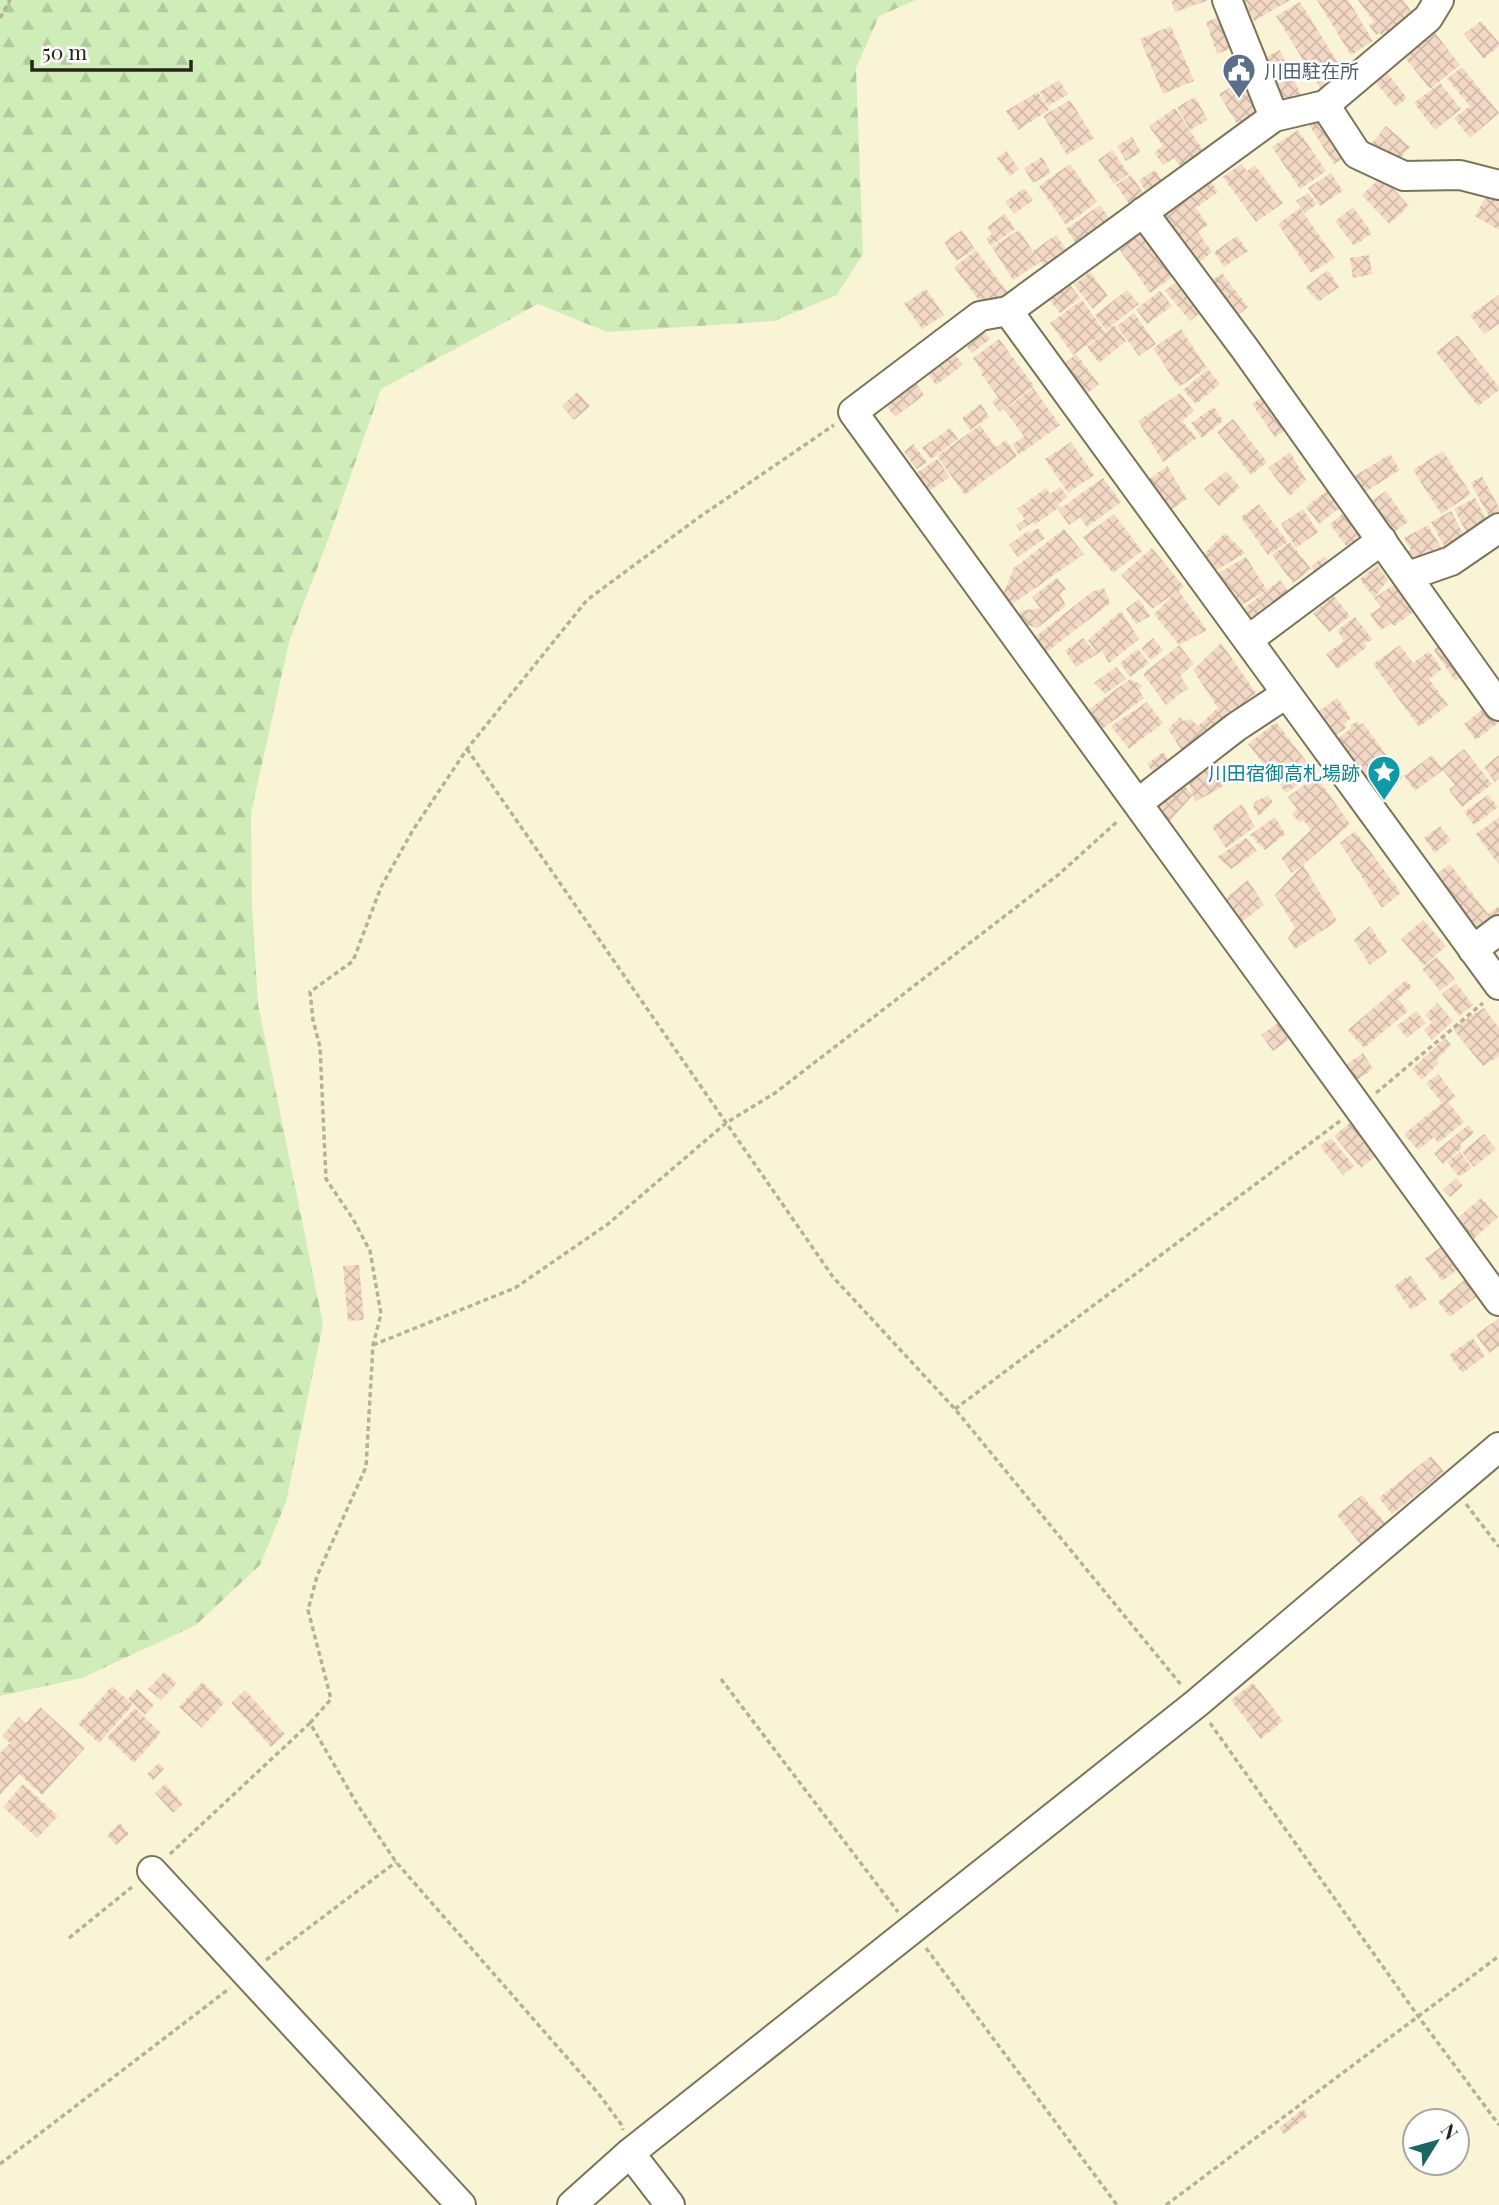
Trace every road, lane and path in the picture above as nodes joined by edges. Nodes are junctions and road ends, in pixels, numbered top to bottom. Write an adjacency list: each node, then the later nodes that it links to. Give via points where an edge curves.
1 (10, 0): 4 (path)
2 (1227, 0): 6 (street)
3 (1439, 0): 5 (street, via 1429,18)
4 (0, 18)
5 (1325, 105): 6 (street); 7 (street, via 1357,154 1404,176 1461,175)
6 (1274, 117): 8 (street)
7 (1499, 185)
8 (1143, 212): 9 (street); 12 (street)
9 (1009, 311): 10 (street, via 980,316); 14 (street)
10 (853, 412): 17 (path, via 587,600); 18 (street)
11 (1499, 528): 13 (street, via 1451,561)
12 (1382, 540): 13 (street); 14 (street)
13 (1408, 576): 16 (street)
14 (1248, 640): 15 (street)
15 (1286, 694): 18 (street); 20 (street)
16 (1499, 706)
17 (467, 749): 23 (path); 25 (path, via 381,887 353,961 310,992 320,1047 326,1179 370,1251 381,1314)
18 (1138, 803): 22 (street); 23 (path, via 1058,875 775,1093)
19 (1499, 930): 20 (street)
20 (1473, 950): 21 (street)
21 (1494, 991): 22 (path)
22 (1358, 1108): 24 (street); 26 (path)
23 (726, 1123): 25 (path, via 608,1224 515,1288); 26 (path, via 833,1277)
24 (1499, 1301)
25 (373, 1345): 32 (path, via 366,1467 317,1576 308,1610 331,1699)
26 (955, 1409): 31 (path)
27 (1499, 1447): 28 (street)
28 (1452, 1485): 29 (path); 31 (street)
29 (1499, 1548)
30 (721, 1679): 35 (path)
31 (1196, 1703): 35 (street); 39 (path)
32 (310, 1723): 33 (path); 34 (path)
33 (396, 1862): 38 (path); 41 (path, via 598,2093 621,2124)
34 (152, 1871): 36 (path); 38 (street)
35 (911, 1928): 41 (street); 46 (path)
36 (69, 1938)
37 (1499, 1956): 39 (path)
38 (248, 1974): 42 (path); 43 (street)
39 (1418, 2016): 40 (path); 47 (path)
40 (1499, 2124)
41 (630, 2153): 44 (street); 45 (street)
42 (0, 2164)
43 (461, 2205)
44 (572, 2205)
45 (670, 2205)
46 (1117, 2205)
47 (1166, 2205)

